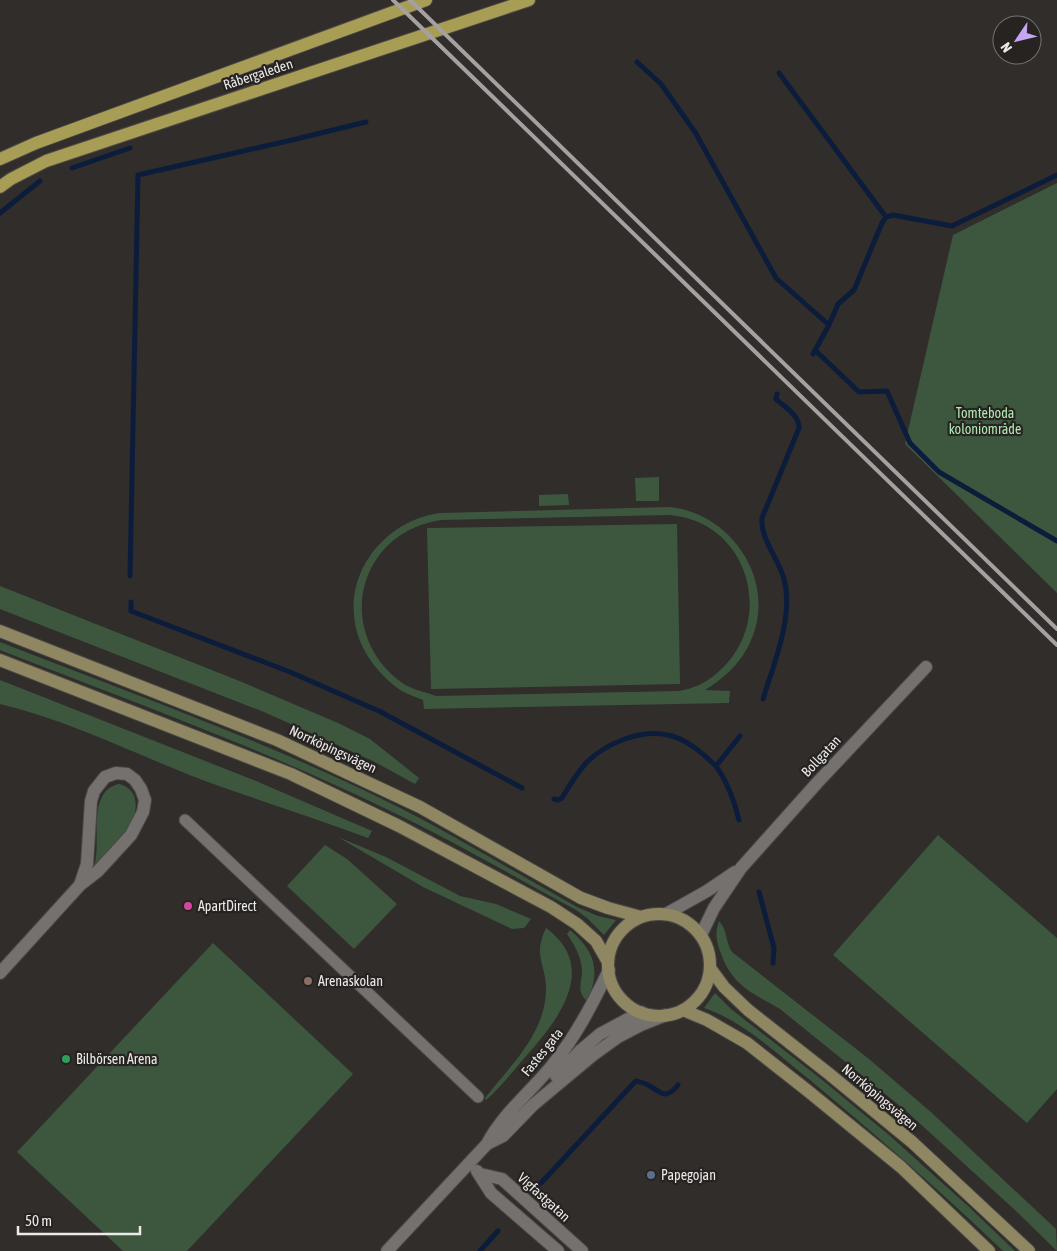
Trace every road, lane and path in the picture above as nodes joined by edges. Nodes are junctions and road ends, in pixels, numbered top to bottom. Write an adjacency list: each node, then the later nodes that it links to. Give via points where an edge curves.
1 (426, 0): 3 (main road, Råbergaleden)
2 (529, 0): 4 (main road, Råbergaleden, via 46,161)
3 (0, 159)
4 (0, 187)
5 (0, 631): 12 (main road, Norrköpingsvägen, via 277,740 420,808 581,898)
6 (0, 660): 14 (main road, via 291,774 399,826 577,924 596,941)
7 (926, 667): 9 (street, Bollgatan)
8 (185, 820): 20 (street)
9 (741, 868): 11 (street, Bollgatan); 13 (street, Bollgatan)
10 (80, 885): 10 (street, via 98,871 131,835 143,812 141,789 127,774 116,772 105,778 94,791 87,864); 16 (street)
11 (666, 914): 12 (main road); 13 (main road, via 685,921)
12 (641, 917): 14 (main road, via 617,936)
13 (700, 935): 15 (main road, via 708,952)
14 (608, 966): 18 (main road, via 610,980 619,996); 22 (street, Fastes gata, via 589,1011 569,1045 495,1128)
15 (710, 968): 17 (main road, via 705,986); 29 (main road, Norrköpingsvägen, via 748,1010 912,1142)
16 (0, 973)
17 (684, 1010): 19 (main road); 28 (main road, via 747,1043 808,1091 901,1167)
18 (641, 1012): 19 (main road); 21 (street, Fastes gata, via 600,1034 581,1050)
19 (666, 1015): 21 (street, Fastes gata, via 616,1039)
20 (478, 1097)
21 (533, 1105): 22 (street, Fastes gata, via 504,1136)
22 (487, 1144): 23 (street, Fastes gata)
23 (469, 1164): 24 (street, Vigfastgatan); 25 (street, Fastes gata)
24 (480, 1174): 26 (street, Vigfastgatan, via 491,1194); 27 (street, Vigfastgatan, via 502,1180)
25 (387, 1251)
26 (558, 1251)
27 (582, 1251)
28 (989, 1251)
29 (1029, 1251)

